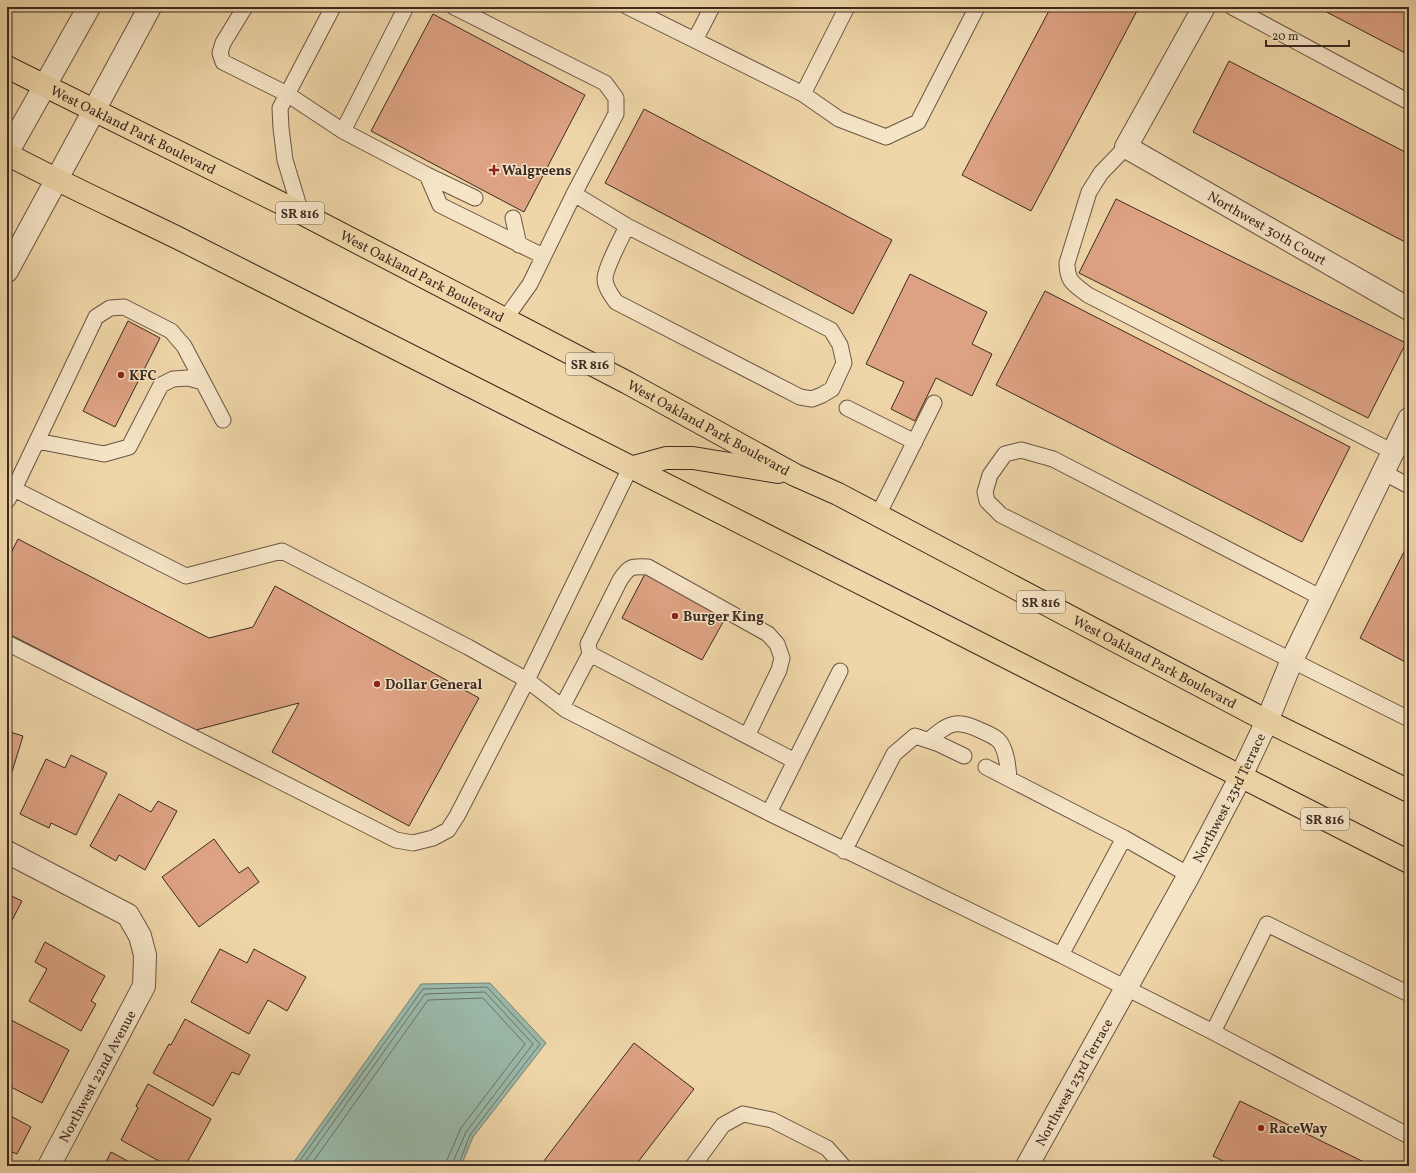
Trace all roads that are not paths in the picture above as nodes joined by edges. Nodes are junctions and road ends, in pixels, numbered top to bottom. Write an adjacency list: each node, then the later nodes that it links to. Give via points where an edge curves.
1 (89, 7): 15 (street)
2 (150, 7): 19 (street)
3 (245, 7): 16 (lane, via 223,43 220,53 223,62)
4 (333, 7): 16 (lane)
5 (406, 7): 20 (lane)
6 (454, 7): 25 (lane, via 606,83 616,98 616,114)
7 (628, 7): 13 (lane)
8 (712, 7): 13 (lane)
9 (847, 7): 17 (lane)
10 (977, 7): 17 (lane, via 918,122 886,137 839,119)
11 (1204, 7): 21 (street)
12 (1232, 7): 18 (lane)
13 (695, 40): 17 (lane)
14 (7, 67): 15 (main road, West Oakland Park Boulevard / SR 816)
15 (45, 85): 19 (main road, West Oakland Park Boulevard / SR 816); 22 (street)
16 (287, 94): 20 (lane); 27 (lane, via 280,108 280,128 284,160)
17 (803, 94)
18 (1409, 102)
19 (94, 110): 24 (street); 27 (main road, West Oakland Park Boulevard / SR 816)
20 (343, 131): 23 (lane)
21 (1126, 147): 33 (street, Northwest 30th Court); 42 (lane, via 1101,173 1089,192 1067,263 1067,273 1072,283 1088,295)
22 (7, 153): 24 (main road, SR 816)
23 (427, 175): 26 (lane); 30 (lane, via 440,205)
24 (55, 180): 32 (street); 43 (main road, SR 816, via 182,240)
25 (574, 194): 29 (lane); 31 (lane)
26 (475, 198)
27 (301, 213): 34 (main road, West Oakland Park Boulevard / SR 816)
28 (513, 218): 30 (lane)
29 (627, 226): 29 (lane, via 605,278 609,292 616,302 800,397 812,399 832,389 844,363 840,345 830,330)
30 (519, 245): 31 (lane)
31 (543, 256): 34 (lane, via 530,284)
32 (7, 270)
33 (1409, 309)
34 (505, 319): 45 (main road, West Oakland Park Boulevard / SR 816)
35 (203, 382): 39 (lane); 40 (lane, via 188,378 173,379 161,386 129,447 104,454); 40 (lane, via 184,346 171,331 124,307 110,308 96,317)
36 (934, 404): 41 (lane)
37 (847, 408): 41 (lane)
38 (1409, 419): 42 (street, Northwest 23rd Terrace)
39 (223, 420)
40 (37, 441): 47 (lane)
41 (915, 442): 48 (lane)
42 (1393, 452): 44 (street, Northwest 23rd Terrace)
43 (630, 468): 45 (main road, via 666,458 693,458); 54 (lane); 63 (main road, SR 816)
44 (1383, 472): 46 (lane); 49 (street, Northwest 23rd Terrace)
45 (795, 475): 48 (main road, West Oakland Park Boulevard / SR 816)
46 (1409, 486)
47 (10, 495): 54 (lane, via 186,576 282,551 468,647)
48 (878, 515): 57 (main road, West Oakland Park Boulevard / SR 816)
49 (1322, 598): 52 (street, Northwest 23rd Terrace); 52 (lane, via 1053,459 1021,450 1005,454 990,475 985,492 988,501 1001,515)
50 (7, 643): 54 (lane, via 396,840 413,843 433,838 448,830)
51 (590, 654): 55 (lane); 58 (lane); 58 (lane, via 588,644 626,570 634,566 648,567 768,634 777,644 782,658 779,670)
52 (1292, 660): 56 (lane); 57 (street, Northwest 23rd Terrace)
53 (840, 671): 61 (lane)
54 (526, 680): 55 (lane)
55 (562, 707): 66 (lane)
56 (1409, 719)
57 (1267, 721): 63 (street, Northwest 23rd Terrace); 65 (main road, West Oakland Park Boulevard / SR 816)
58 (747, 736): 61 (lane)
59 (929, 740): 60 (lane); 64 (lane, via 942,729 959,723 984,732 1000,741 1005,753); 68 (lane, via 915,736 894,754)
60 (964, 756)
61 (795, 761): 66 (lane)
62 (986, 767): 64 (lane)
63 (1241, 776): 70 (main road, SR 816); 71 (street, Northwest 23rd Terrace)
64 (1009, 778): 67 (lane)
65 (1409, 791)
66 (769, 813): 68 (lane)
67 (1124, 838): 71 (lane); 72 (lane)
68 (844, 851): 72 (lane)
69 (7, 852): 77 (street, Northwest 22nd Avenue, via 128,915 140,936 145,955 144,986)
70 (1409, 862)
71 (1189, 875): 73 (street, Northwest 23rd Terrace)
72 (1061, 955): 73 (lane)
73 (1126, 988): 75 (lane); 80 (street, Northwest 23rd Terrace)
74 (1409, 994): 75 (lane, via 1267,924)
75 (1213, 1032): 76 (lane)
76 (1409, 1136)
77 (49, 1166)
78 (693, 1166): 79 (lane, via 723,1125 743,1114 772,1120 826,1148)
79 (843, 1166)
80 (1027, 1166)

